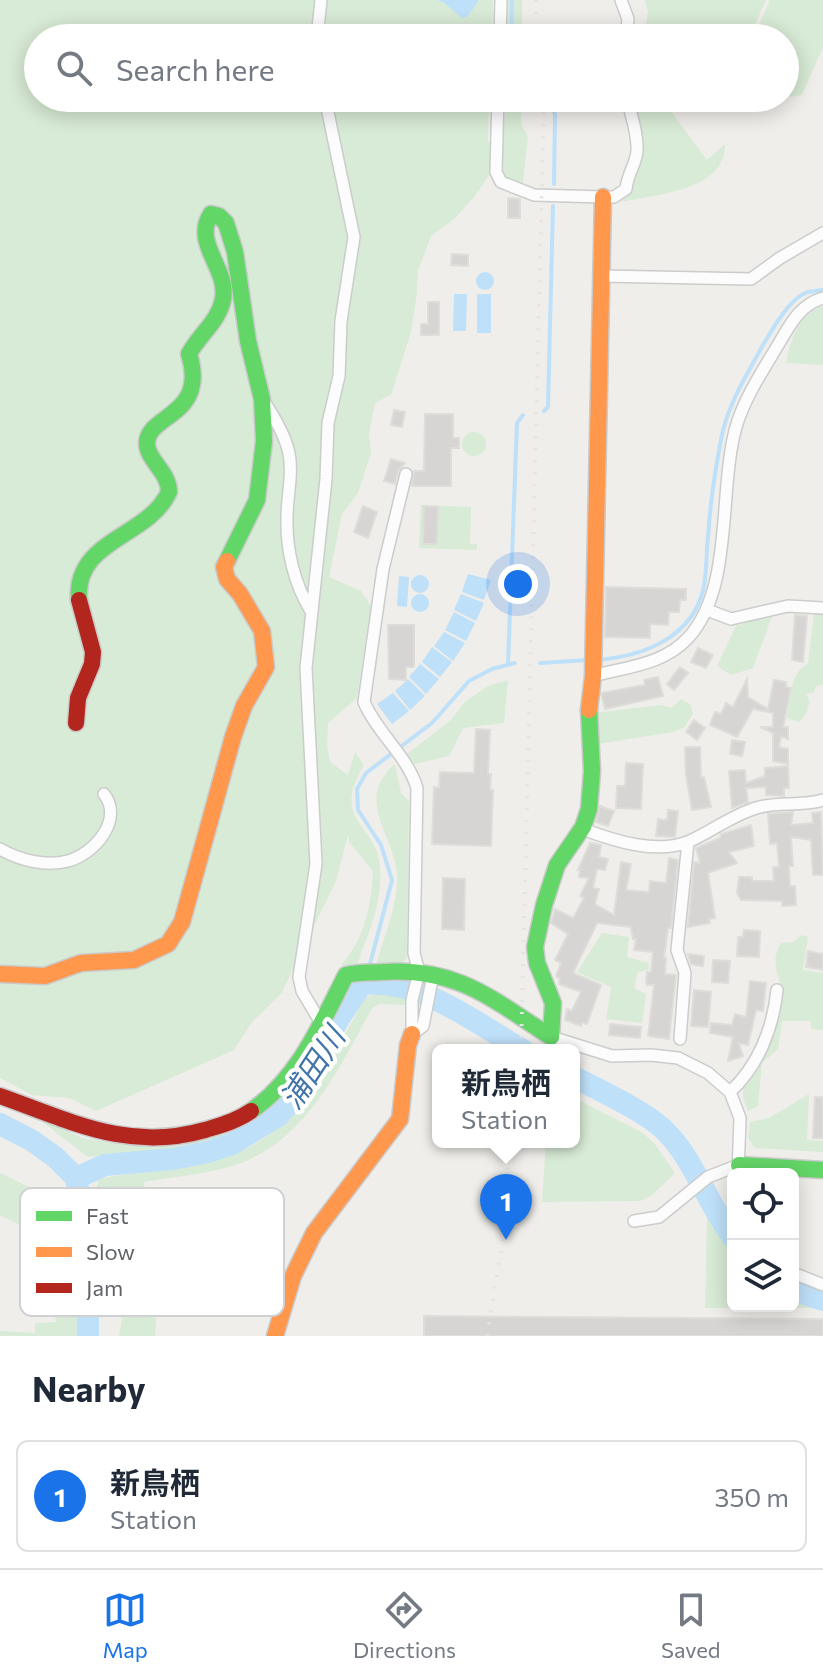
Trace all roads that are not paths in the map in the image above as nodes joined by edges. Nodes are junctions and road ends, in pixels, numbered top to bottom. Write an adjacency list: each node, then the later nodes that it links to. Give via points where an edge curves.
1 (321, 0): 4 (street)
2 (501, 0): 5 (street)
3 (621, 0): 6 (street)
4 (318, 24)
5 (500, 24)
6 (627, 24)
7 (328, 112): 18 (street, via 354,237 339,376 328,423)
8 (498, 112): 10 (street, via 496,172 501,182 534,195)
9 (630, 112): 10 (street, via 638,149 626,189)
10 (603, 197): 12 (street)
11 (823, 233): 12 (street, via 751,279)
12 (601, 276): 19 (street)
13 (823, 298): 17 (street, via 799,312 737,424)
14 (262, 399): 18 (street, via 288,449 287,544); 20 (street, via 230,232 219,216 211,214 203,231 222,272 222,309 189,354 194,366 186,402 150,432 146,444 164,469 170,491 162,506 90,558 81,574 76,597 93,652 78,696); 26 (street, via 264,441 257,500 224,567 262,631 266,667 233,737 182,922 168,944 134,960 81,963 45,976)
15 (406, 474): 27 (street, via 383,569 364,702 417,788 414,953)
16 (823, 608): 17 (street, via 788,606 731,619)
17 (707, 610): 19 (street, via 686,640 665,657)
18 (312, 612): 29 (street, via 306,682 316,864 299,977)
19 (593, 673): 23 (street, via 587,717 591,780)
20 (76, 723)
21 (104, 794): 25 (street, via 111,813 91,849 67,861 41,862)
22 (823, 800): 24 (street, via 757,808)
23 (583, 829): 24 (street, via 649,846); 31 (street, via 561,855 552,877 536,947 539,968 554,999)
24 (688, 842): 32 (street, via 677,950 685,973)
25 (0, 849)
26 (0, 974)
27 (425, 980): 29 (street, via 346,975); 30 (street, via 412,1000); 30 (street, via 423,1026); 31 (street, via 447,976)
28 (777, 990): 35 (street, via 771,1026 751,1068)
29 (321, 1023): 36 (street, via 274,1093 242,1117 191,1134 125,1138)
30 (412, 1034): 44 (street, via 400,1119 323,1219)
31 (551, 1037): 33 (street)
32 (680, 1039)
33 (573, 1044)
34 (580, 1046): 35 (street, via 612,1056 678,1058)
35 (730, 1092): 37 (street, via 740,1118)
36 (0, 1096)
37 (739, 1168)
38 (799, 1170): 39 (street)
39 (823, 1170)
40 (727, 1173): 41 (street, via 708,1177 659,1217)
41 (634, 1221)
42 (799, 1275): 43 (street)
43 (823, 1285)
44 (284, 1303)
45 (280, 1316): 46 (street)
46 (275, 1336)

